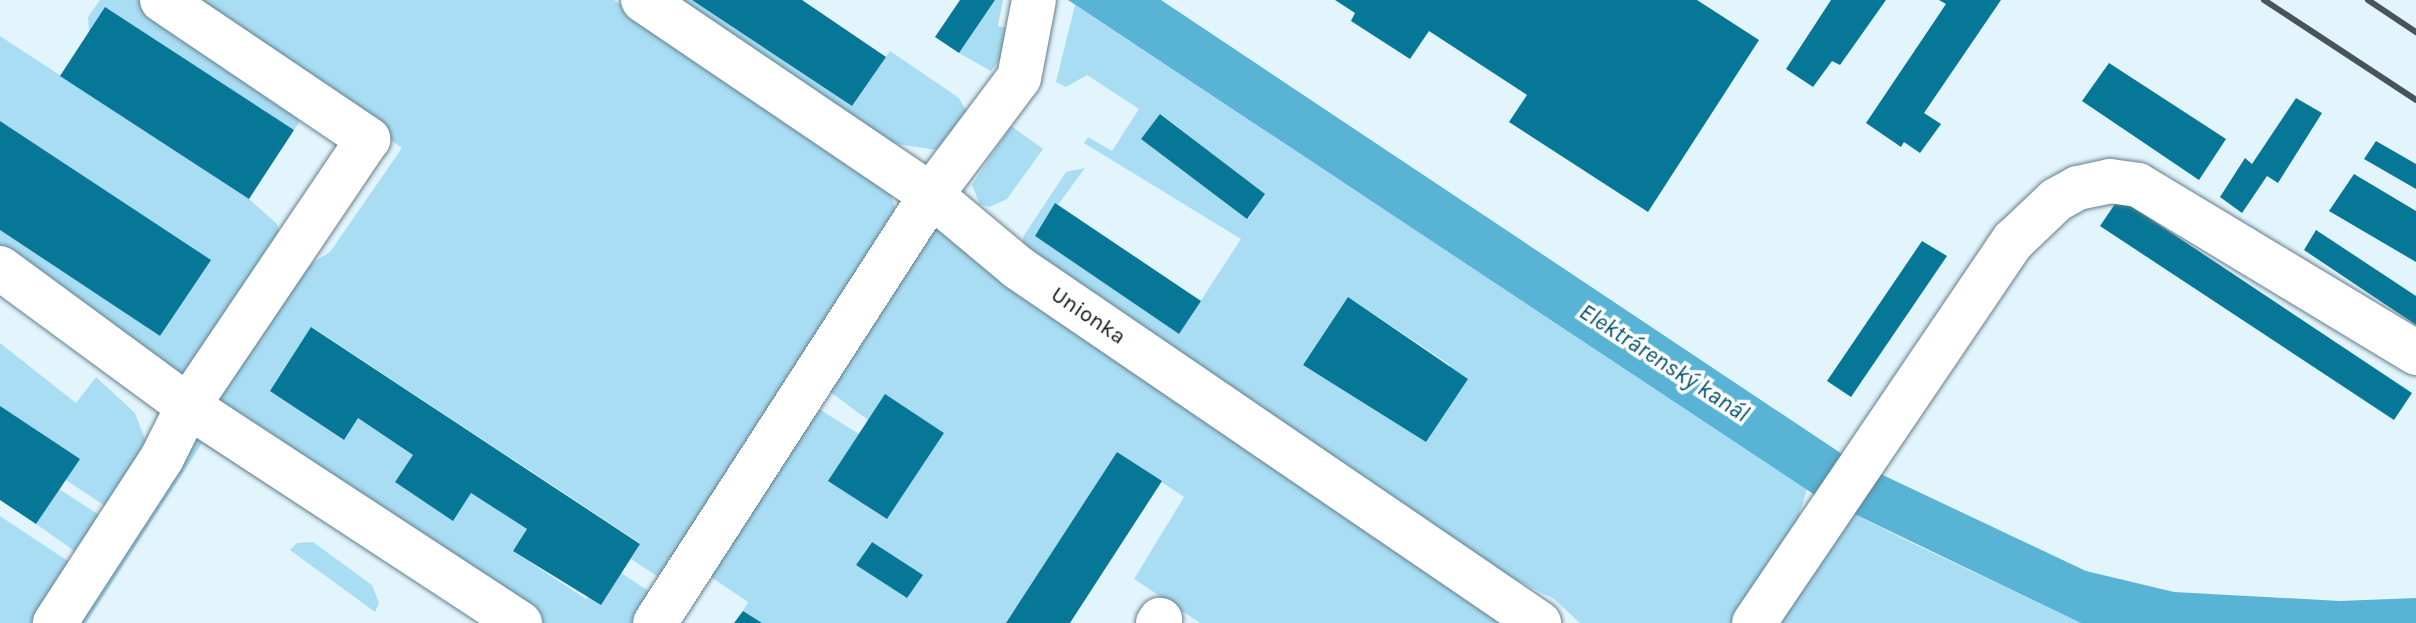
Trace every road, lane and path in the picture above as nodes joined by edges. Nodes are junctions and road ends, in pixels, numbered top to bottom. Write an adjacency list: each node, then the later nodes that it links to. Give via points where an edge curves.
1 (162, 0): 7 (lane, via 368,139)
2 (643, 0): 4 (lane, Unionka)
3 (1031, 16): 4 (lane, via 1019,78)
4 (931, 195): 10 (lane); 11 (lane, Unionka, via 1017,267)
5 (0, 268): 7 (lane)
6 (2416, 353): 12 (lane, via 2138,185 2095,183 2056,200 2013,241 1870,444)
7 (188, 406): 8 (lane, via 162,458); 9 (lane)
8 (55, 623)
9 (520, 623)
10 (655, 623)
11 (1539, 623)
12 (1754, 623)

